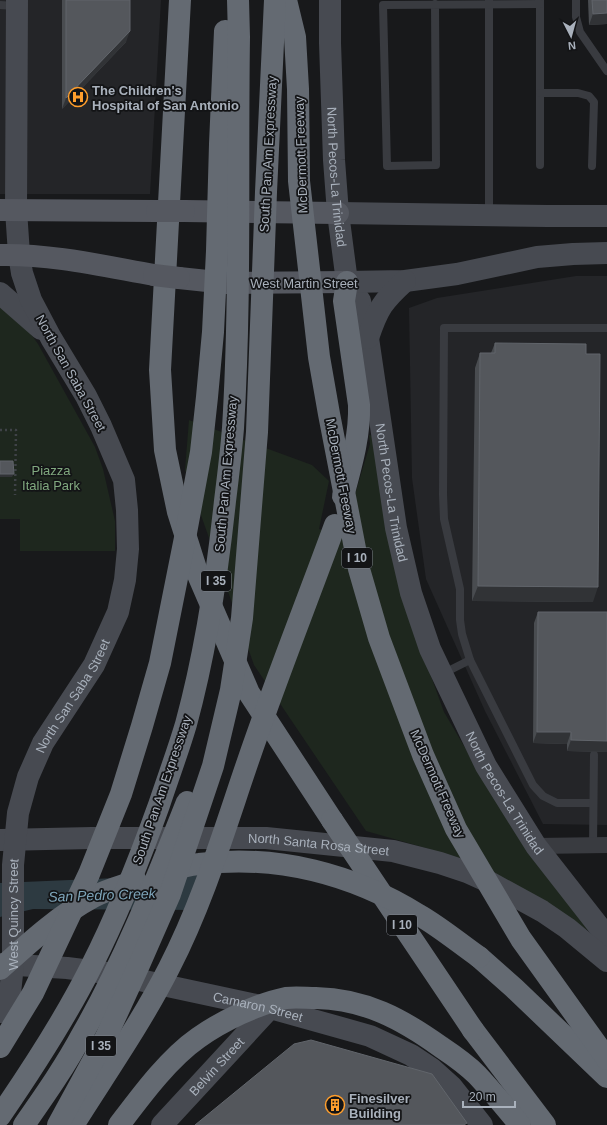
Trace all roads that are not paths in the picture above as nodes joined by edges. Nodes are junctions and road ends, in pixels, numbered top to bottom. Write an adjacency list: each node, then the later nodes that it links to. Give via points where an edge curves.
1 (180, 0): 54 (highway, I 10, bridge, via 160,370 165,450 178,512 198,574 249,693 472,1030)
2 (226, 0): 43 (highway, South Pan Am Expressway, bridge, via 213,332 207,397 196,476 160,662 121,794 89,874 33,993)
3 (238, 0): 46 (highway, South Pan Am Expressway / I 35, bridge, via 238,284 232,430 219,555 200,666 174,761 143,848 108,930 61,1022)
4 (275, 0): 30 (highway, South Pan Am Expressway / I 35, bridge, via 257,432)
5 (286, 0): 44 (highway, McDermott Freeway / I 10, bridge, via 295,37 299,181 319,357 359,569 379,638 423,755 456,829 521,940)
6 (330, 0): 19 (main road, North Pecos-La Trinidad, via 334,160)
7 (576, 0): 12 (lane, via 576,18 580,32)
8 (489, 2): 9 (lane); 11 (lane); 20 (lane)
9 (540, 2): 15 (lane)
10 (11, 4): 18 (main road, North San Saba Street)
11 (435, 4): 11 (lane, via 383,5 387,166 436,165)
12 (598, 58): 13 (lane); 14 (lane)
13 (607, 58)
14 (607, 71)
15 (540, 93): 16 (lane); 17 (lane, via 578,93 589,96 594,102)
16 (540, 165)
17 (592, 166)
18 (8, 210): 19 (main road, bridge); 23 (main road, North San Saba Street)
19 (338, 213): 20 (main road); 25 (main road, North Pecos-La Trinidad)
20 (489, 215): 21 (main road)
21 (607, 216)
22 (607, 253): 24 (main road, West Martin Street, via 537,257 457,274)
23 (10, 254): 25 (main road, West Martin Street, bridge, via 226,283); 28 (main road, North San Saba Street, via 22,273 31,300)
24 (405, 281): 25 (main road, West Martin Street); 29 (main road, via 380,307)
25 (346, 282): 29 (main road, North Pecos-La Trinidad, via 360,301); 49 (highway, bridge, via 344,301 359,421 354,455 335,526 248,760 212,870 186,932 169,969)
26 (0, 293): 28 (main road)
27 (607, 328): 31 (lane, via 444,328 444,519 460,590 462,634)
28 (51, 338): 35 (main road, North San Saba Street, via 102,426 124,480 128,549 118,612 94,665 43,743 28,777)
29 (368, 338): 32 (main road, North Pecos-La Trinidad, via 396,528 411,593 430,649)
30 (245, 572): 47 (highway, South Pan Am Expressway / I 35, bridge, via 223,675 192,789 178,825 110,983 83,1034); 48 (highway, South Pan Am Expressway / I 35, bridge, via 240,632 213,766 170,894 106,1037)
31 (470, 660): 32 (lane); 34 (lane, via 533,785 543,796 557,803)
32 (442, 674): 37 (main road, North Pecos-La Trinidad, via 486,766)
33 (594, 755): 34 (lane)
34 (593, 803): 36 (lane)
35 (8, 840): 39 (main road, West Quincy Street, via 13,865); 40 (main road, North Santa Rosa Street, via 266,838 393,851 467,872 489,882 542,911)
36 (600, 845): 37 (street)
37 (536, 846): 38 (main road, North Pecos-La Trinidad)
38 (607, 937)
39 (7, 961): 41 (main road, Camaron Street, via 107,973); 42 (main road, West Quincy Street, via 10,993); 45 (highway, bridge, via 62,916 94,897 165,871 225,861 265,861 293,866 324,872 358,884 420,915 479,957)
40 (607, 961)
41 (270, 1008): 51 (main road, Belvin Street); 52 (main road, Camaron Street, via 370,1036 411,1055 452,1087)
42 (0, 1012)
43 (0, 1047)
44 (607, 1058)
45 (607, 1077)
46 (0, 1116)
47 (24, 1125)
48 (58, 1125)
49 (73, 1125)
50 (119, 1125): 53 (highway, bridge, via 154,1080 198,1038 242,1014 287,998 335,998 354,1002 416,1028 476,1074)
51 (162, 1125)
52 (482, 1125)
53 (520, 1125)
54 (545, 1125)

